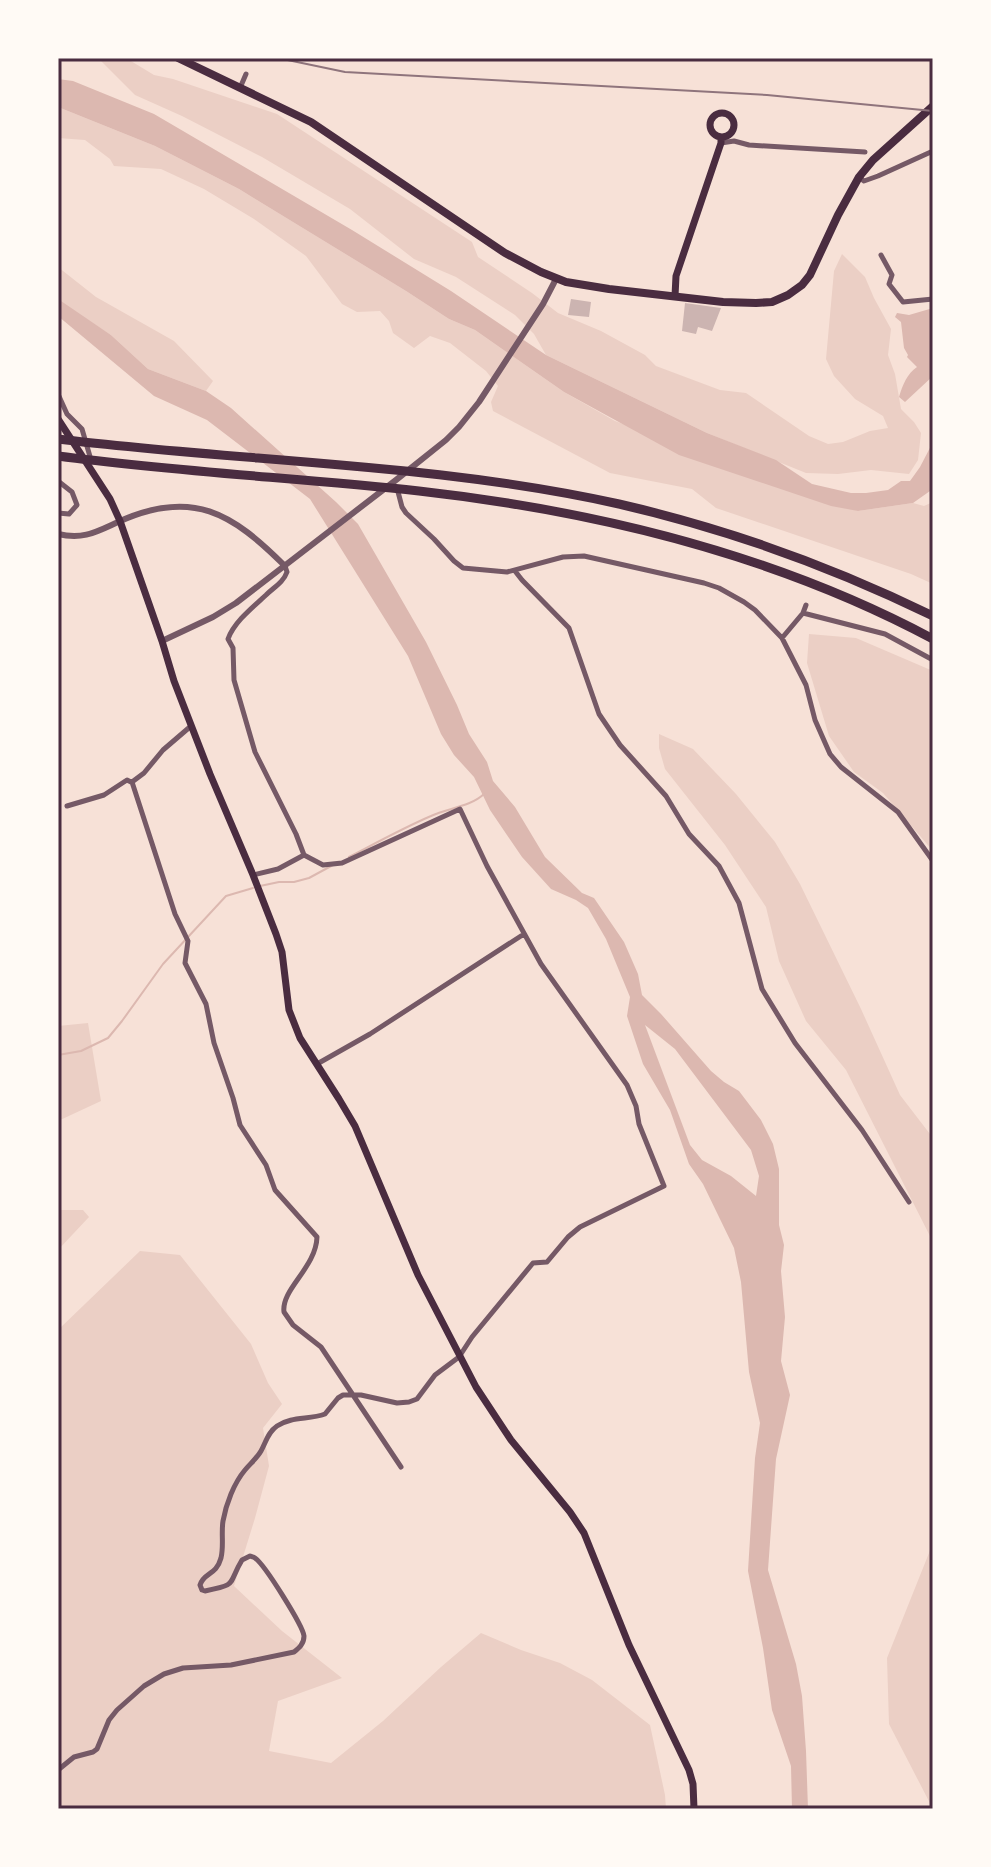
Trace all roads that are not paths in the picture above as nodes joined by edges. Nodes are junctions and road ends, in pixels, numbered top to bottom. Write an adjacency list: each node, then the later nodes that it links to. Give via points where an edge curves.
1 (178, 58): 3 (highway)
2 (246, 74): 3 (street)
3 (240, 88): 10 (highway, via 311,122 505,253)
4 (933, 106): 8 (highway)
5 (721, 140): 7 (street); 11 (main road, via 676,276)
6 (933, 151): 8 (street, via 864,181)
7 (865, 152)
8 (859, 177): 11 (highway, via 810,275 795,291 756,303)
9 (881, 255): 12 (street, via 892,275 889,284 903,302)
10 (556, 279): 11 (highway); 18 (street, via 479,402 446,440)
11 (675, 296)
12 (933, 299)
13 (58, 394): 17 (street, via 82,429)
14 (58, 419): 17 (main road)
15 (58, 439): 27 (highway, via 362,467 616,504 715,530 852,578)
16 (58, 456): 29 (highway, via 392,488 608,522 710,548 802,580)
17 (95, 474): 21 (main road)
18 (396, 480): 23 (street); 24 (street, via 406,513 459,566)
19 (58, 481): 20 (street, via 77,502 72,512)
20 (58, 513)
21 (120, 521): 22 (street, via 91,534); 23 (street, via 167,508 206,510 245,529); 30 (main road)
22 (58, 534)
23 (285, 566): 30 (street, via 224,610); 35 (street, via 285,580 231,630 228,639 255,752)
24 (515, 571): 28 (street, via 550,559 584,556 690,579 735,596); 40 (street, via 569,628 599,714 620,745 719,866 739,903 762,989)
25 (806, 605): 26 (street)
26 (803, 613): 28 (street); 31 (street, via 885,634)
27 (933, 616)
28 (782, 638): 36 (street, via 806,685 830,754 898,812)
29 (933, 639)
30 (162, 641): 32 (main road)
31 (933, 660)
32 (192, 725): 33 (street); 37 (main road)
33 (132, 782): 34 (street); 42 (street, via 185,937 185,963 206,1004 240,1125 269,1169 275,1190 317,1237 313,1258 284,1312 321,1347)
34 (67, 806)
35 (304, 855): 37 (street); 38 (street, via 323,865 342,863 460,809)
36 (933, 861)
37 (253, 875): 39 (main road, via 282,952 293,1022)
38 (524, 934): 39 (street); 41 (street, via 627,1085 664,1186 580,1227 547,1262 533,1263)
39 (317, 1064): 41 (main road, via 355,1126)
40 (909, 1202)
41 (459, 1357): 42 (street, via 414,1400 397,1403); 45 (main road, via 511,1440 584,1533 629,1645 689,1770)
42 (354, 1395): 43 (street); 44 (street, via 340,1396 325,1414 293,1419 271,1431 229,1501 218,1566 199,1583 205,1591 230,1585 242,1560 255,1558 302,1631 299,1649 164,1674 117,1710 97,1749)
43 (401, 1467)
44 (58, 1770)
45 (694, 1809)

